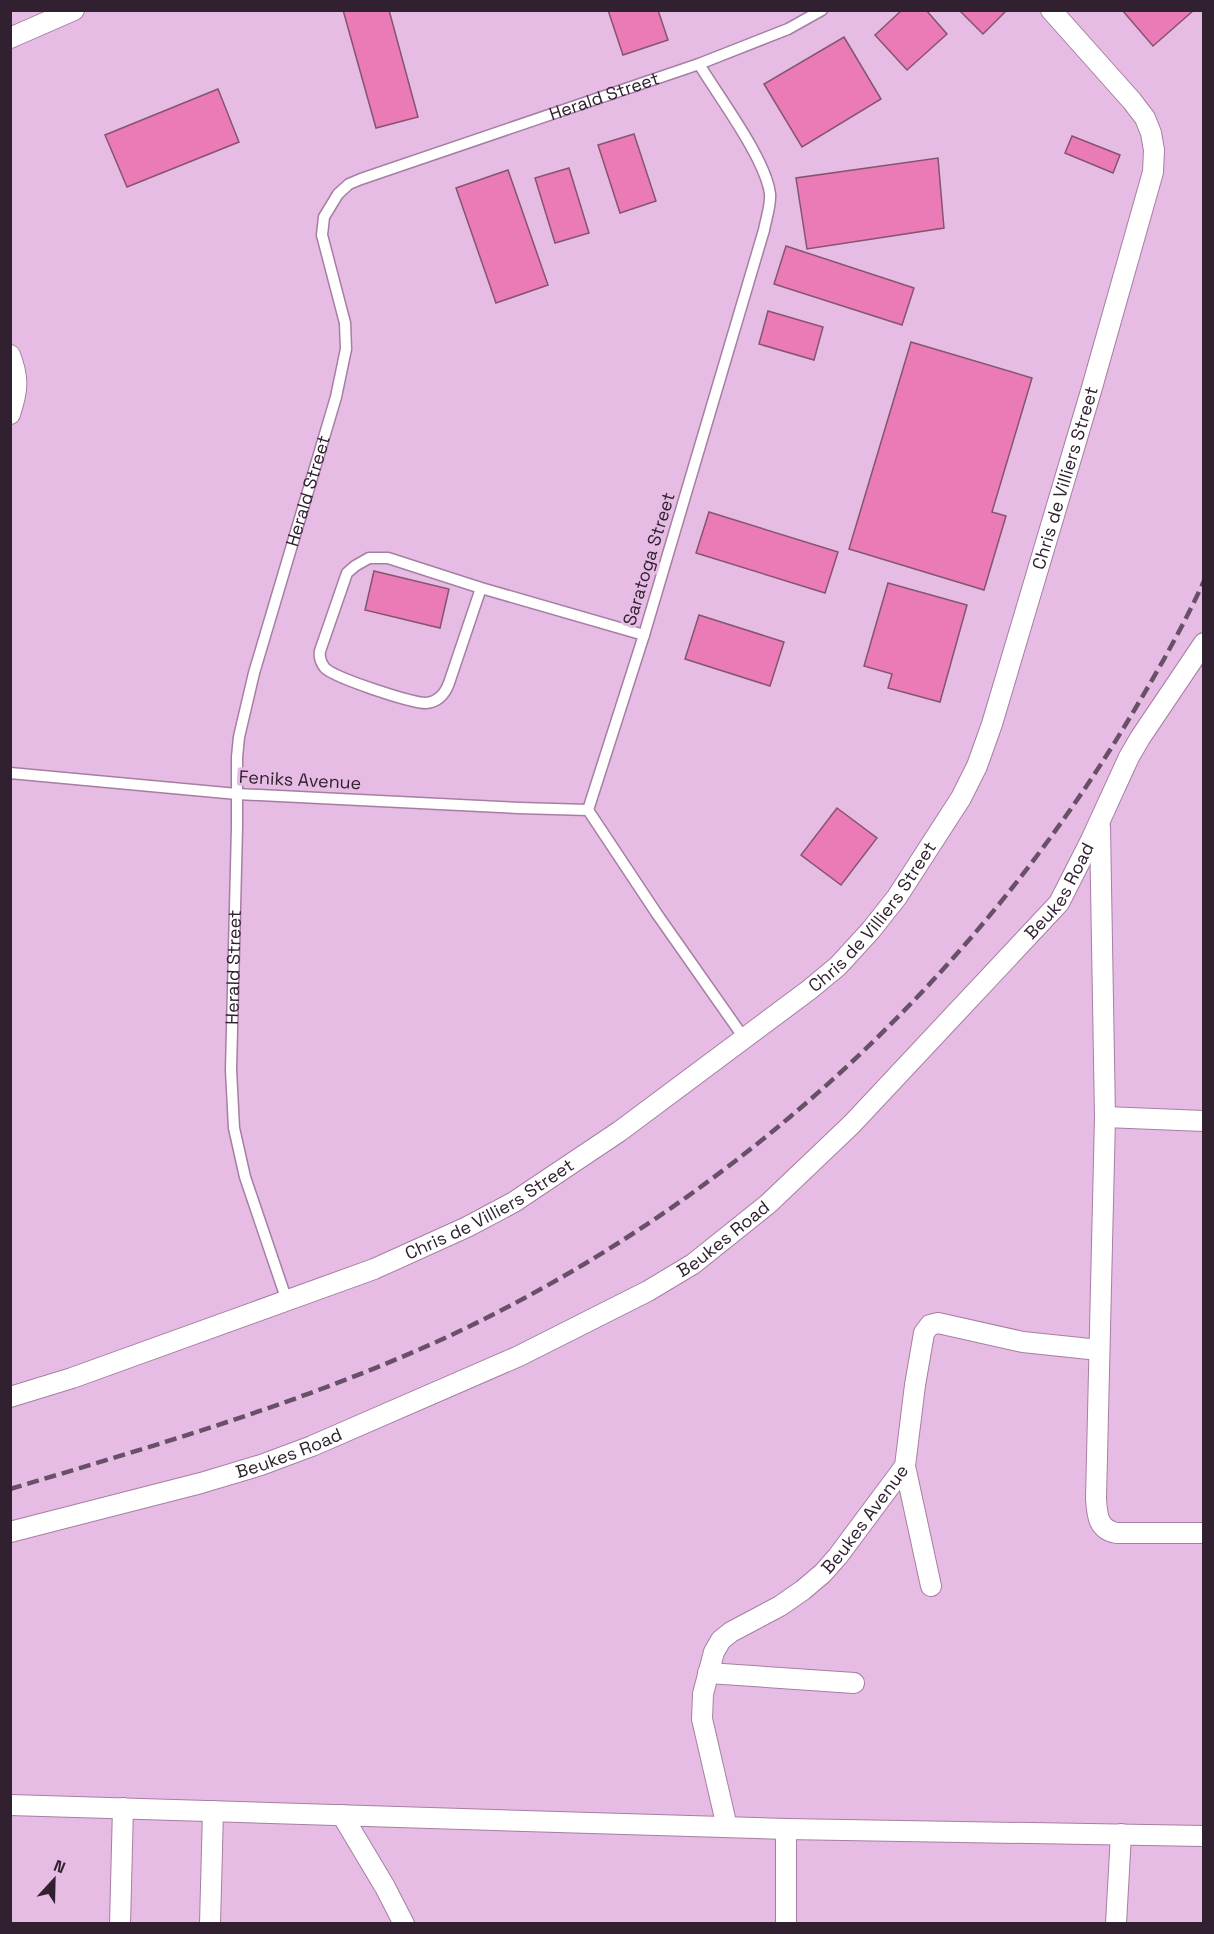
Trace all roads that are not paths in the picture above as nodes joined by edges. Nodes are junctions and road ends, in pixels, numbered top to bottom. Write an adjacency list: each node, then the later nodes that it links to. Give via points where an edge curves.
1 (74, 10): 4 (street)
2 (822, 10): 5 (lane, Herald Street, via 788,29)
3 (1052, 10): 15 (street, Chris de Villiers Street, via 1145,118 1154,150 1153,172 995,712 977,766 961,798 871,930 838,966)
4 (10, 38)
5 (699, 64): 9 (lane, Saratoga Street, via 752,149 770,195 764,230); 12 (lane, Herald Street, via 361,179 342,190 328,208 322,235 345,323 346,349 336,397 245,709 237,757)
6 (10, 355): 7 (street, via 18,381)
7 (10, 414)
8 (481, 588): 8 (lane, via 449,683 438,699 426,703 390,694 332,673 322,663 320,651 341,586 347,573 362,561 388,558); 9 (lane)
9 (644, 635): 13 (lane, Saratoga Street)
10 (1203, 643): 14 (street, Beukes Road, via 1140,738)
11 (10, 773): 12 (lane, Feniks Avenue)
12 (237, 794): 13 (lane, Feniks Avenue); 18 (lane, Herald Street, via 231,1070 234,1128 245,1177)
13 (588, 810): 15 (lane)
14 (1100, 819): 16 (street); 22 (street, Beukes Road, via 1059,903 1042,923 812,1164 693,1264 519,1356 312,1446 201,1483)
15 (744, 1038): 18 (street, Chris de Villiers Street, via 620,1131 514,1202 374,1269)
16 (1105, 1117): 17 (street); 19 (street)
17 (1203, 1121)
18 (288, 1301): 20 (street, Chris de Villiers Street)
19 (1100, 1350): 21 (street, Beukes Avenue, via 1023,1342 947,1324 930,1325 923,1338); 23 (street, via 1098,1518 1105,1529 1117,1533)
20 (10, 1397)
21 (905, 1467): 24 (street); 25 (street, Beukes Avenue, via 823,1573 780,1606 721,1640)
22 (10, 1532)
23 (1203, 1533)
24 (932, 1586)
25 (708, 1674): 26 (street); 31 (street, Beukes Avenue, via 702,1719)
26 (854, 1683)
27 (10, 1805): 28 (street)
28 (123, 1808): 29 (street); 36 (street)
29 (213, 1811): 30 (street); 37 (street)
30 (342, 1815): 31 (street); 35 (street)
31 (727, 1827): 32 (street)
32 (786, 1829): 33 (street); 38 (street)
33 (1121, 1834): 34 (street); 39 (street)
34 (1203, 1836)
35 (401, 1922)
36 (120, 1923)
37 (210, 1923)
38 (786, 1923)
39 (1116, 1923)

